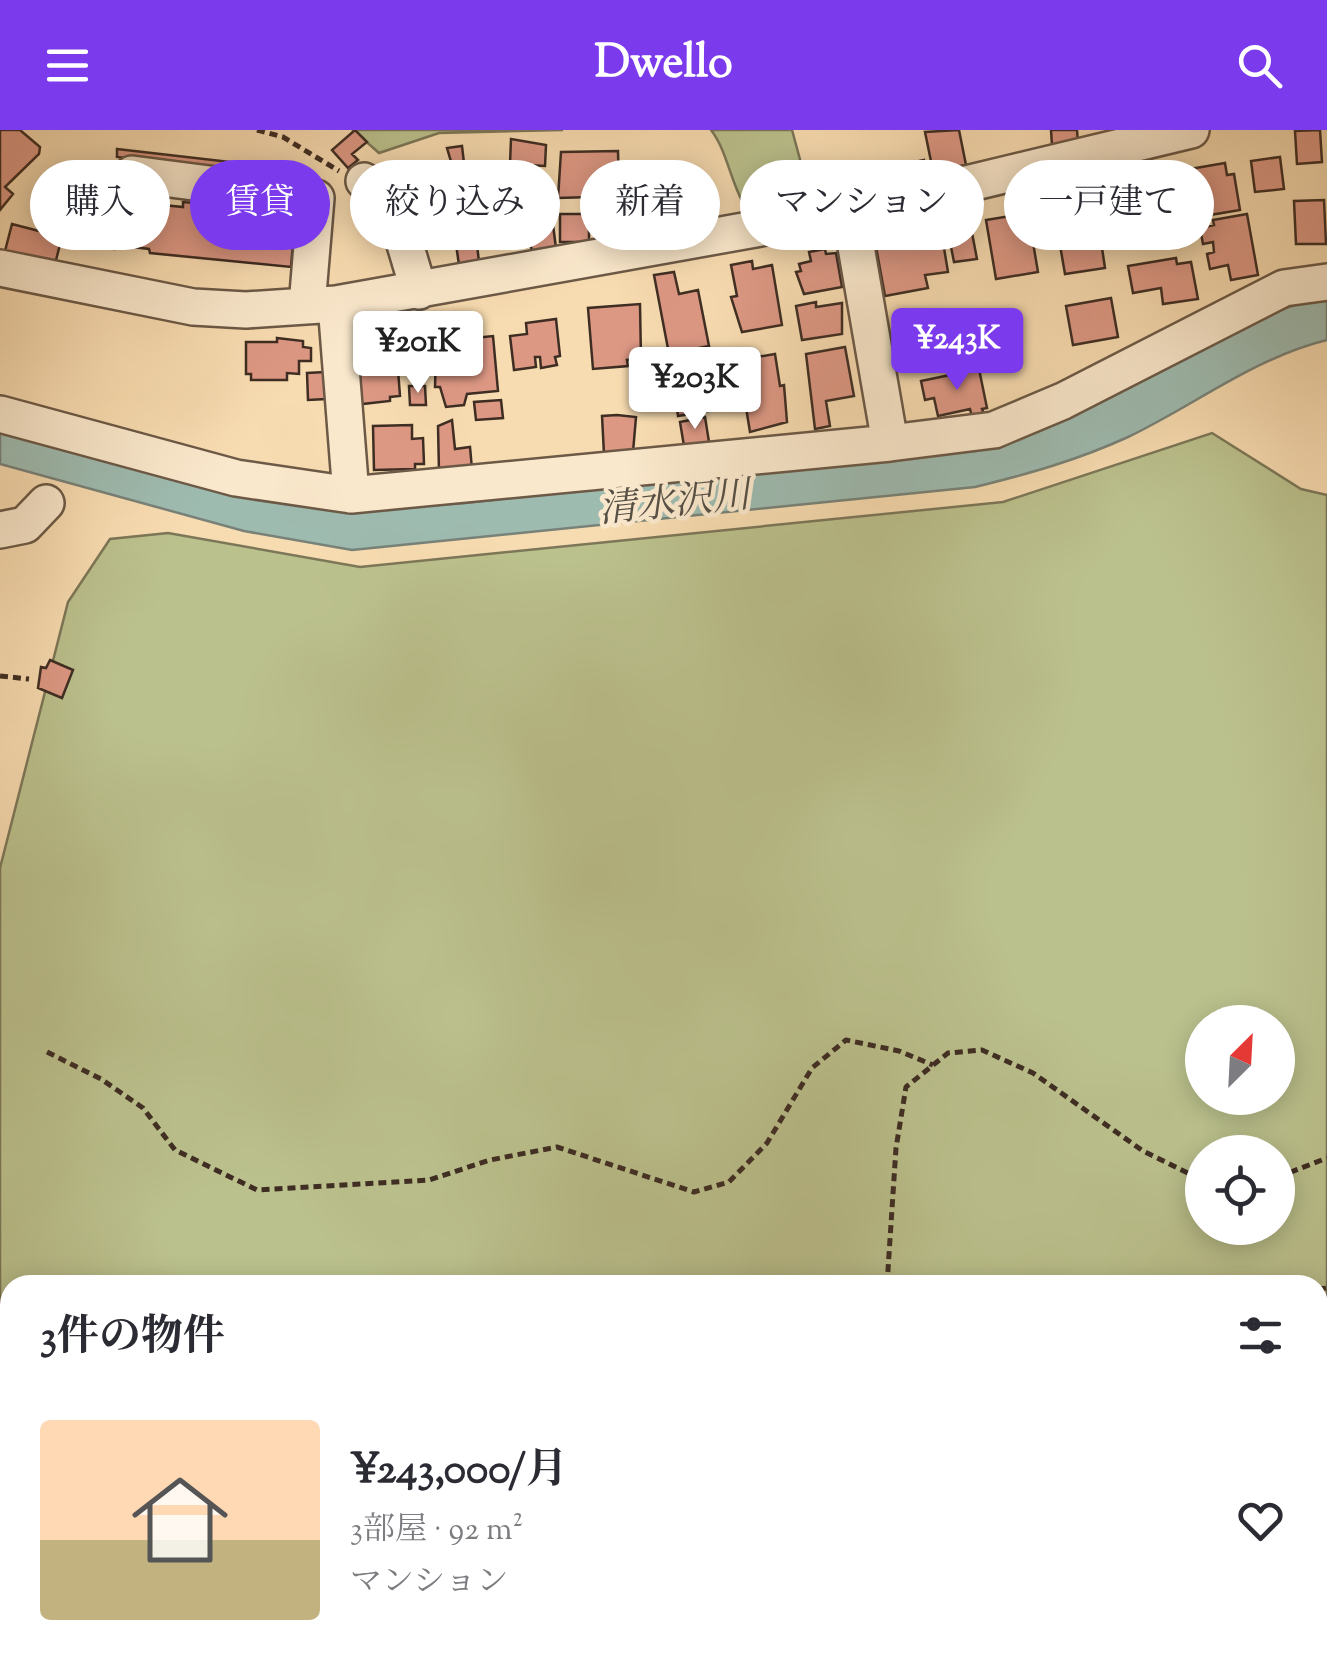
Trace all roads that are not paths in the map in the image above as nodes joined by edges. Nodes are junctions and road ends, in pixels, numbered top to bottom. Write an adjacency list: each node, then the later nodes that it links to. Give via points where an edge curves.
1 (1191, 130): 3 (street)
2 (170, 179): 10 (street, via 316,198)
3 (984, 180)
4 (740, 232): 9 (street)
5 (407, 250): 9 (street)
6 (857, 250): 12 (street)
7 (0, 268): 10 (street, via 193,307)
8 (1327, 282): 12 (street, via 1284,288 994,430)
9 (419, 291): 10 (street)
10 (322, 305): 13 (street)
11 (0, 414): 13 (street, via 236,478)
12 (890, 444): 13 (street)
13 (351, 495)
14 (46, 503): 15 (street, via 25,525)
15 (0, 530)

